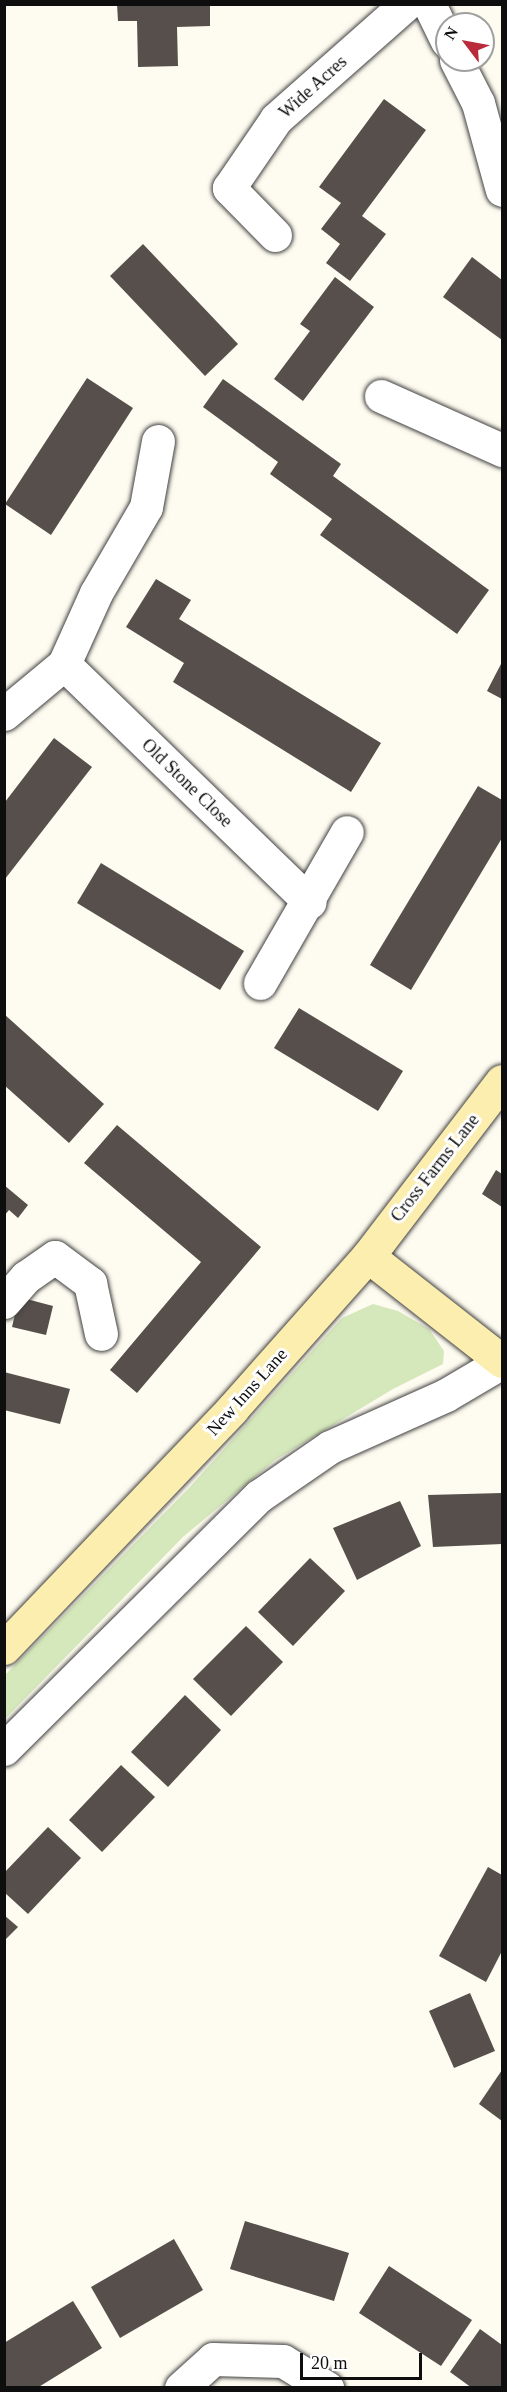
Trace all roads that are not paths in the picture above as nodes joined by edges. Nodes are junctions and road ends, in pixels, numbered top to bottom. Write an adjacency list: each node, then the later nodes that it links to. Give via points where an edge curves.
1 (406, 4): 5 (street, Wide Acres, via 276,119 230,188)
2 (466, 72): 3 (street)
3 (490, 102): 4 (street)
4 (502, 190)
5 (275, 235)
6 (381, 396): 8 (street)
7 (158, 441): 9 (street, via 146,507 96,593)
8 (502, 450)
9 (64, 664): 10 (street); 12 (street, Old Stone Close)
10 (4, 714)
11 (347, 832): 12 (street)
12 (310, 902): 13 (street)
13 (260, 983)
14 (502, 1081): 15 (street, Cross Farms Lane)
15 (368, 1256): 18 (street); 19 (street, New Inns Lane, via 232,1409)
16 (4, 1302): 17 (street, via 26,1277 55,1257 90,1283)
17 (101, 1334)
18 (502, 1361): 20 (street, via 446,1395 330,1447 259,1496)
19 (4, 1648)
20 (4, 1749)
21 (181, 2388): 22 (street, via 213,2359 283,2361)
22 (327, 2388)

